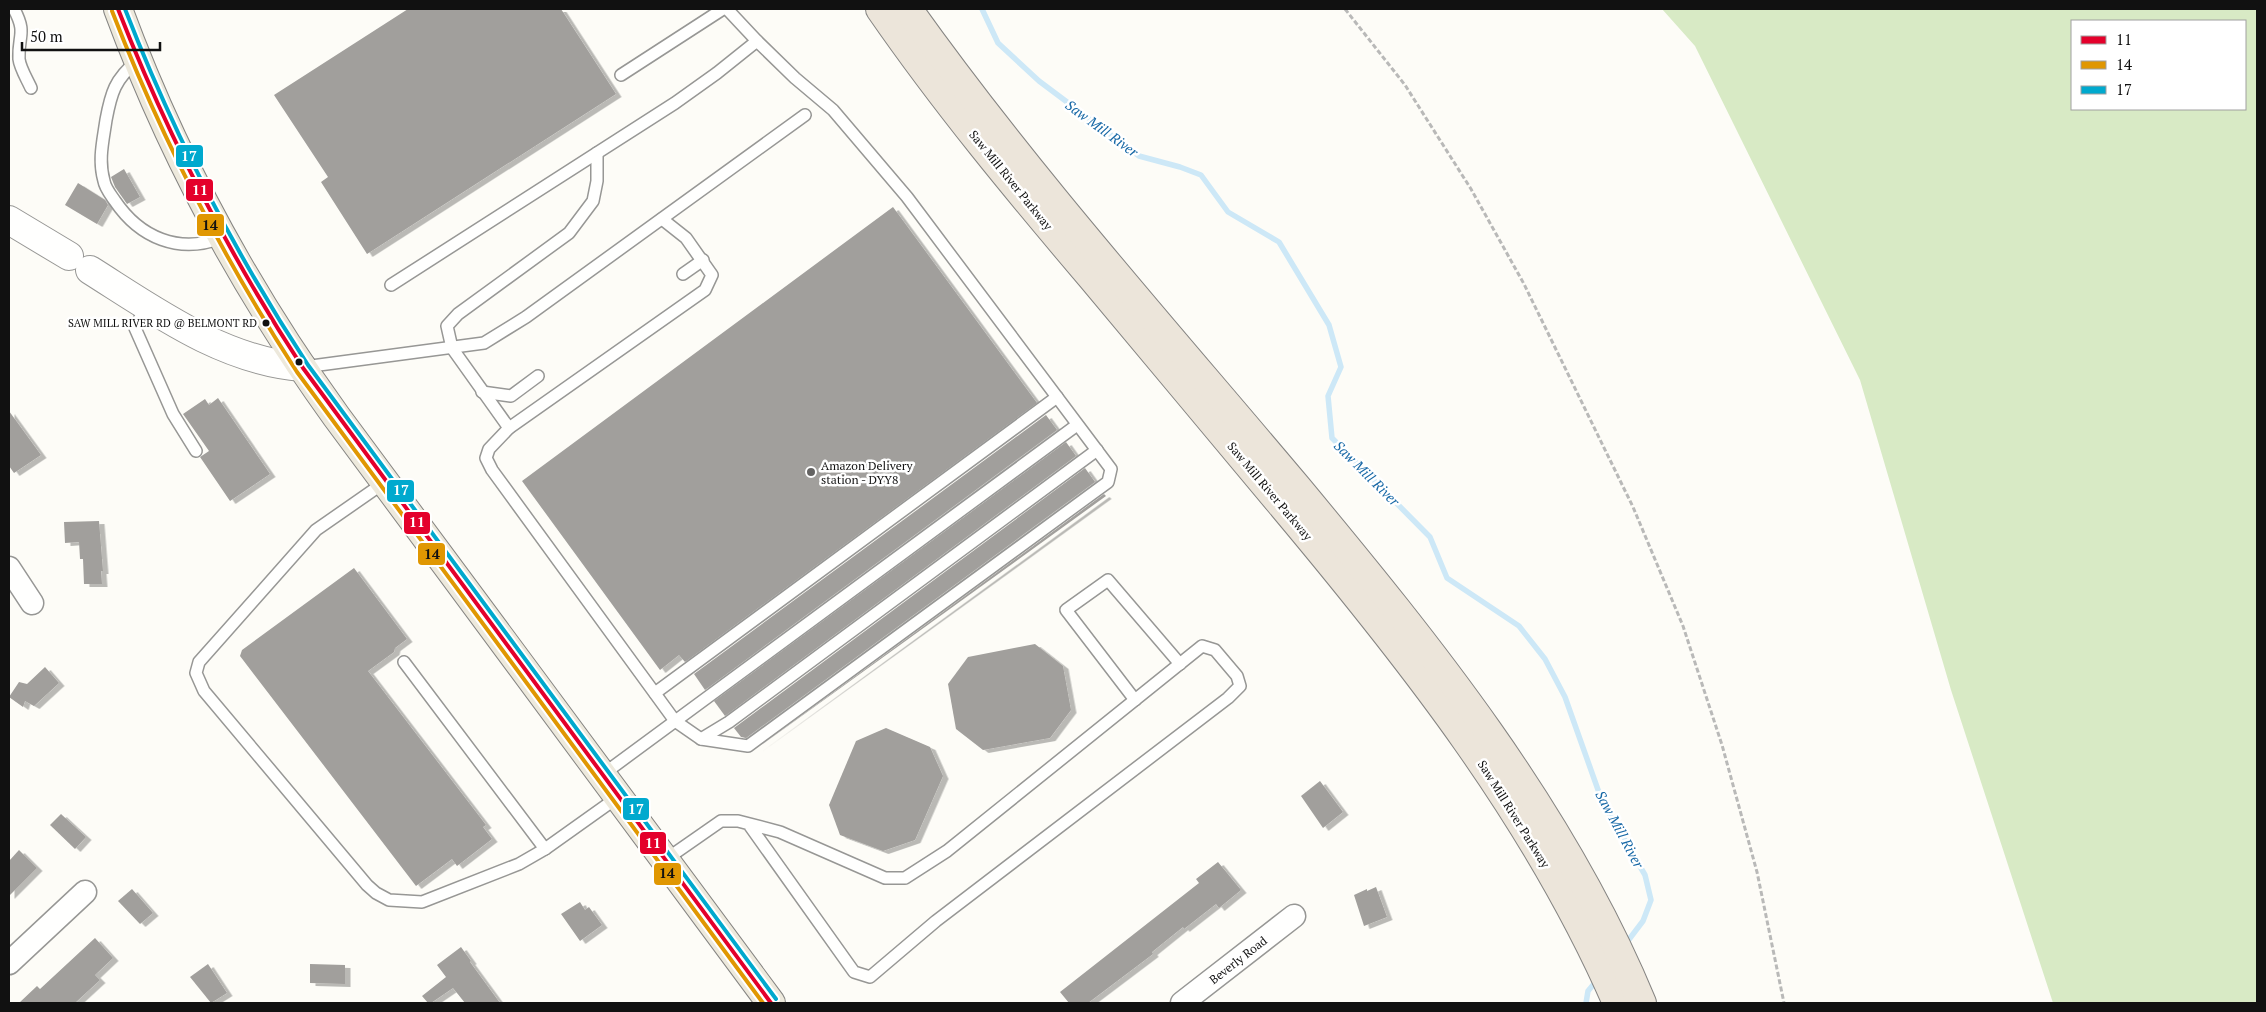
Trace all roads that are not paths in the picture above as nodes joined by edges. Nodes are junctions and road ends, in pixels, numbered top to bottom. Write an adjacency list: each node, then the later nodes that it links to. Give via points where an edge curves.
1 (14, 9): 9 (lane, via 22,32 19,61)
2 (118, 9): 7 (main road)
3 (725, 9): 6 (lane); 8 (lane)
4 (880, 9): 44 (highway, Saw Mill River Parkway, via 1007,176 1308,536 1411,665 1471,746 1564,894)
5 (908, 9): 44 (highway, Saw Mill River Parkway, via 1031,170 1332,529 1437,661 1534,798 1584,884)
6 (757, 41): 11 (lane, via 703,83); 23 (lane, via 833,110 907,197)
7 (138, 61): 14 (main road, via 180,158); 14 (lane, via 114,86 100,158 104,183 124,215 164,240 193,246)
8 (621, 75)
9 (31, 88)
10 (806, 115): 12 (lane)
11 (597, 153): 17 (lane); 19 (lane, via 593,201 569,233 447,326)
12 (662, 218): 15 (lane, via 686,238); 19 (lane, via 526,317 484,343)
13 (9, 220): 18 (street)
14 (221, 238): 20 (main road)
15 (703, 260): 16 (lane); 25 (lane, via 712,275 706,290)
16 (683, 274)
17 (392, 284)
18 (146, 306): 20 (street, via 217,345 278,365); 26 (lane, via 135,328 173,414)
19 (452, 348): 20 (lane); 22 (lane)
20 (302, 367): 28 (main road)
21 (538, 376): 22 (lane, via 511,396)
22 (482, 392): 25 (lane)
23 (1057, 397): 24 (lane); 33 (lane)
24 (1077, 425): 27 (lane); 35 (lane)
25 (509, 428): 33 (lane, via 489,449 486,458 492,470)
26 (196, 450)
27 (1097, 450): 36 (lane, via 729,722); 36 (lane, via 1111,469 1108,482 1100,489 748,746)
28 (385, 482): 37 (main road); 40 (lane, via 316,530 199,662 196,674 204,691 376,894 389,900 422,902 519,864)
29 (9, 568): 30 (street)
30 (32, 603)
31 (404, 662): 40 (lane)
32 (1180, 664): 34 (lane); 34 (lane, via 1108,580 1066,610); 39 (lane, via 1202,646 1215,650 1240,686 1221,704 936,921 870,977 854,972)
33 (655, 693): 35 (lane)
34 (1135, 700): 39 (lane, via 947,851 905,878 885,878 780,832)
35 (675, 721): 36 (lane); 37 (lane)
36 (701, 739)
37 (602, 775): 38 (main road)
38 (618, 796): 40 (lane); 41 (main road)
39 (750, 826): 41 (lane, via 738,821 720,821)
40 (545, 849)
41 (666, 860): 47 (main road)
42 (85, 892): 45 (street)
43 (1294, 916): 48 (street, Beverly Road)
44 (1602, 944): 46 (highway, Saw Mill River Parkway)
45 (9, 962)
46 (1630, 997)
47 (771, 1003)
48 (1182, 1003)

